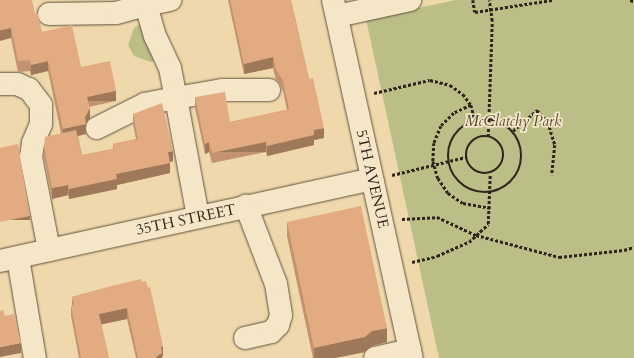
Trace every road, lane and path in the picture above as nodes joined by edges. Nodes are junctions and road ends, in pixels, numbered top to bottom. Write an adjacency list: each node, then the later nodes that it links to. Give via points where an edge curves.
1 (170, 0): 8 (street)
2 (410, 0): 9 (street)
3 (473, 0): 10 (path, via 475,12)
4 (489, 0): 10 (path)
5 (552, 0): 10 (path)
6 (630, 0): 7 (path)
7 (634, 1)
8 (145, 2): 11 (street, via 116,13); 14 (street, via 155,36 170,68)
9 (335, 8): 15 (street, 5TH AVENUE)
10 (490, 9): 17 (path)
11 (49, 14)
12 (0, 84): 35 (street, via 17,84 30,89 41,105 41,124 33,143 31,157)
13 (269, 90): 14 (street, via 222,90)
14 (176, 98): 19 (street, via 145,104); 31 (street)
15 (354, 98): 16 (path, via 430,80 450,85 463,94); 27 (street, 5TH AVENUE)
16 (470, 105): 18 (path); 24 (path, via 454,113 441,126 434,143)
17 (490, 118): 18 (path); 20 (path, via 503,123); 21 (path)
18 (475, 120): 23 (path, via 465,124 453,136 448,152)
19 (97, 128)
20 (513, 131): 26 (path, via 537,110 548,122 555,145); 28 (path, via 519,140 522,163 511,183)
21 (488, 137): 22 (path, via 472,142); 25 (path, via 499,143 504,155 500,167)
22 (466, 157): 23 (path); 25 (path, via 477,173)
23 (448, 163): 24 (path); 28 (path, via 452,173 468,189)
24 (434, 166): 27 (path); 30 (path, via 448,193 463,203)
25 (490, 174): 28 (path)
26 (552, 175)
27 (372, 179): 29 (street, 35TH STREET); 32 (street, 5TH AVENUE)
28 (491, 193): 30 (path)
29 (246, 206): 31 (street, 35TH STREET); 38 (street, via 276,284 282,315 278,325 271,332)
30 (490, 208): 33 (path, via 488,224)
31 (198, 217): 35 (street, 35TH STREET)
32 (382, 224): 33 (path, via 412,217 437,217); 37 (street, 5TH AVENUE)
33 (476, 235): 34 (path, via 559,257); 37 (path, via 469,242 437,256)
34 (634, 247)
35 (49, 250): 36 (street, 35TH STREET)
36 (9, 259): 40 (street)
37 (392, 266): 39 (street, 5TH AVENUE)
38 (246, 338)
39 (411, 354): 41 (street)
40 (35, 358)
41 (375, 358)

